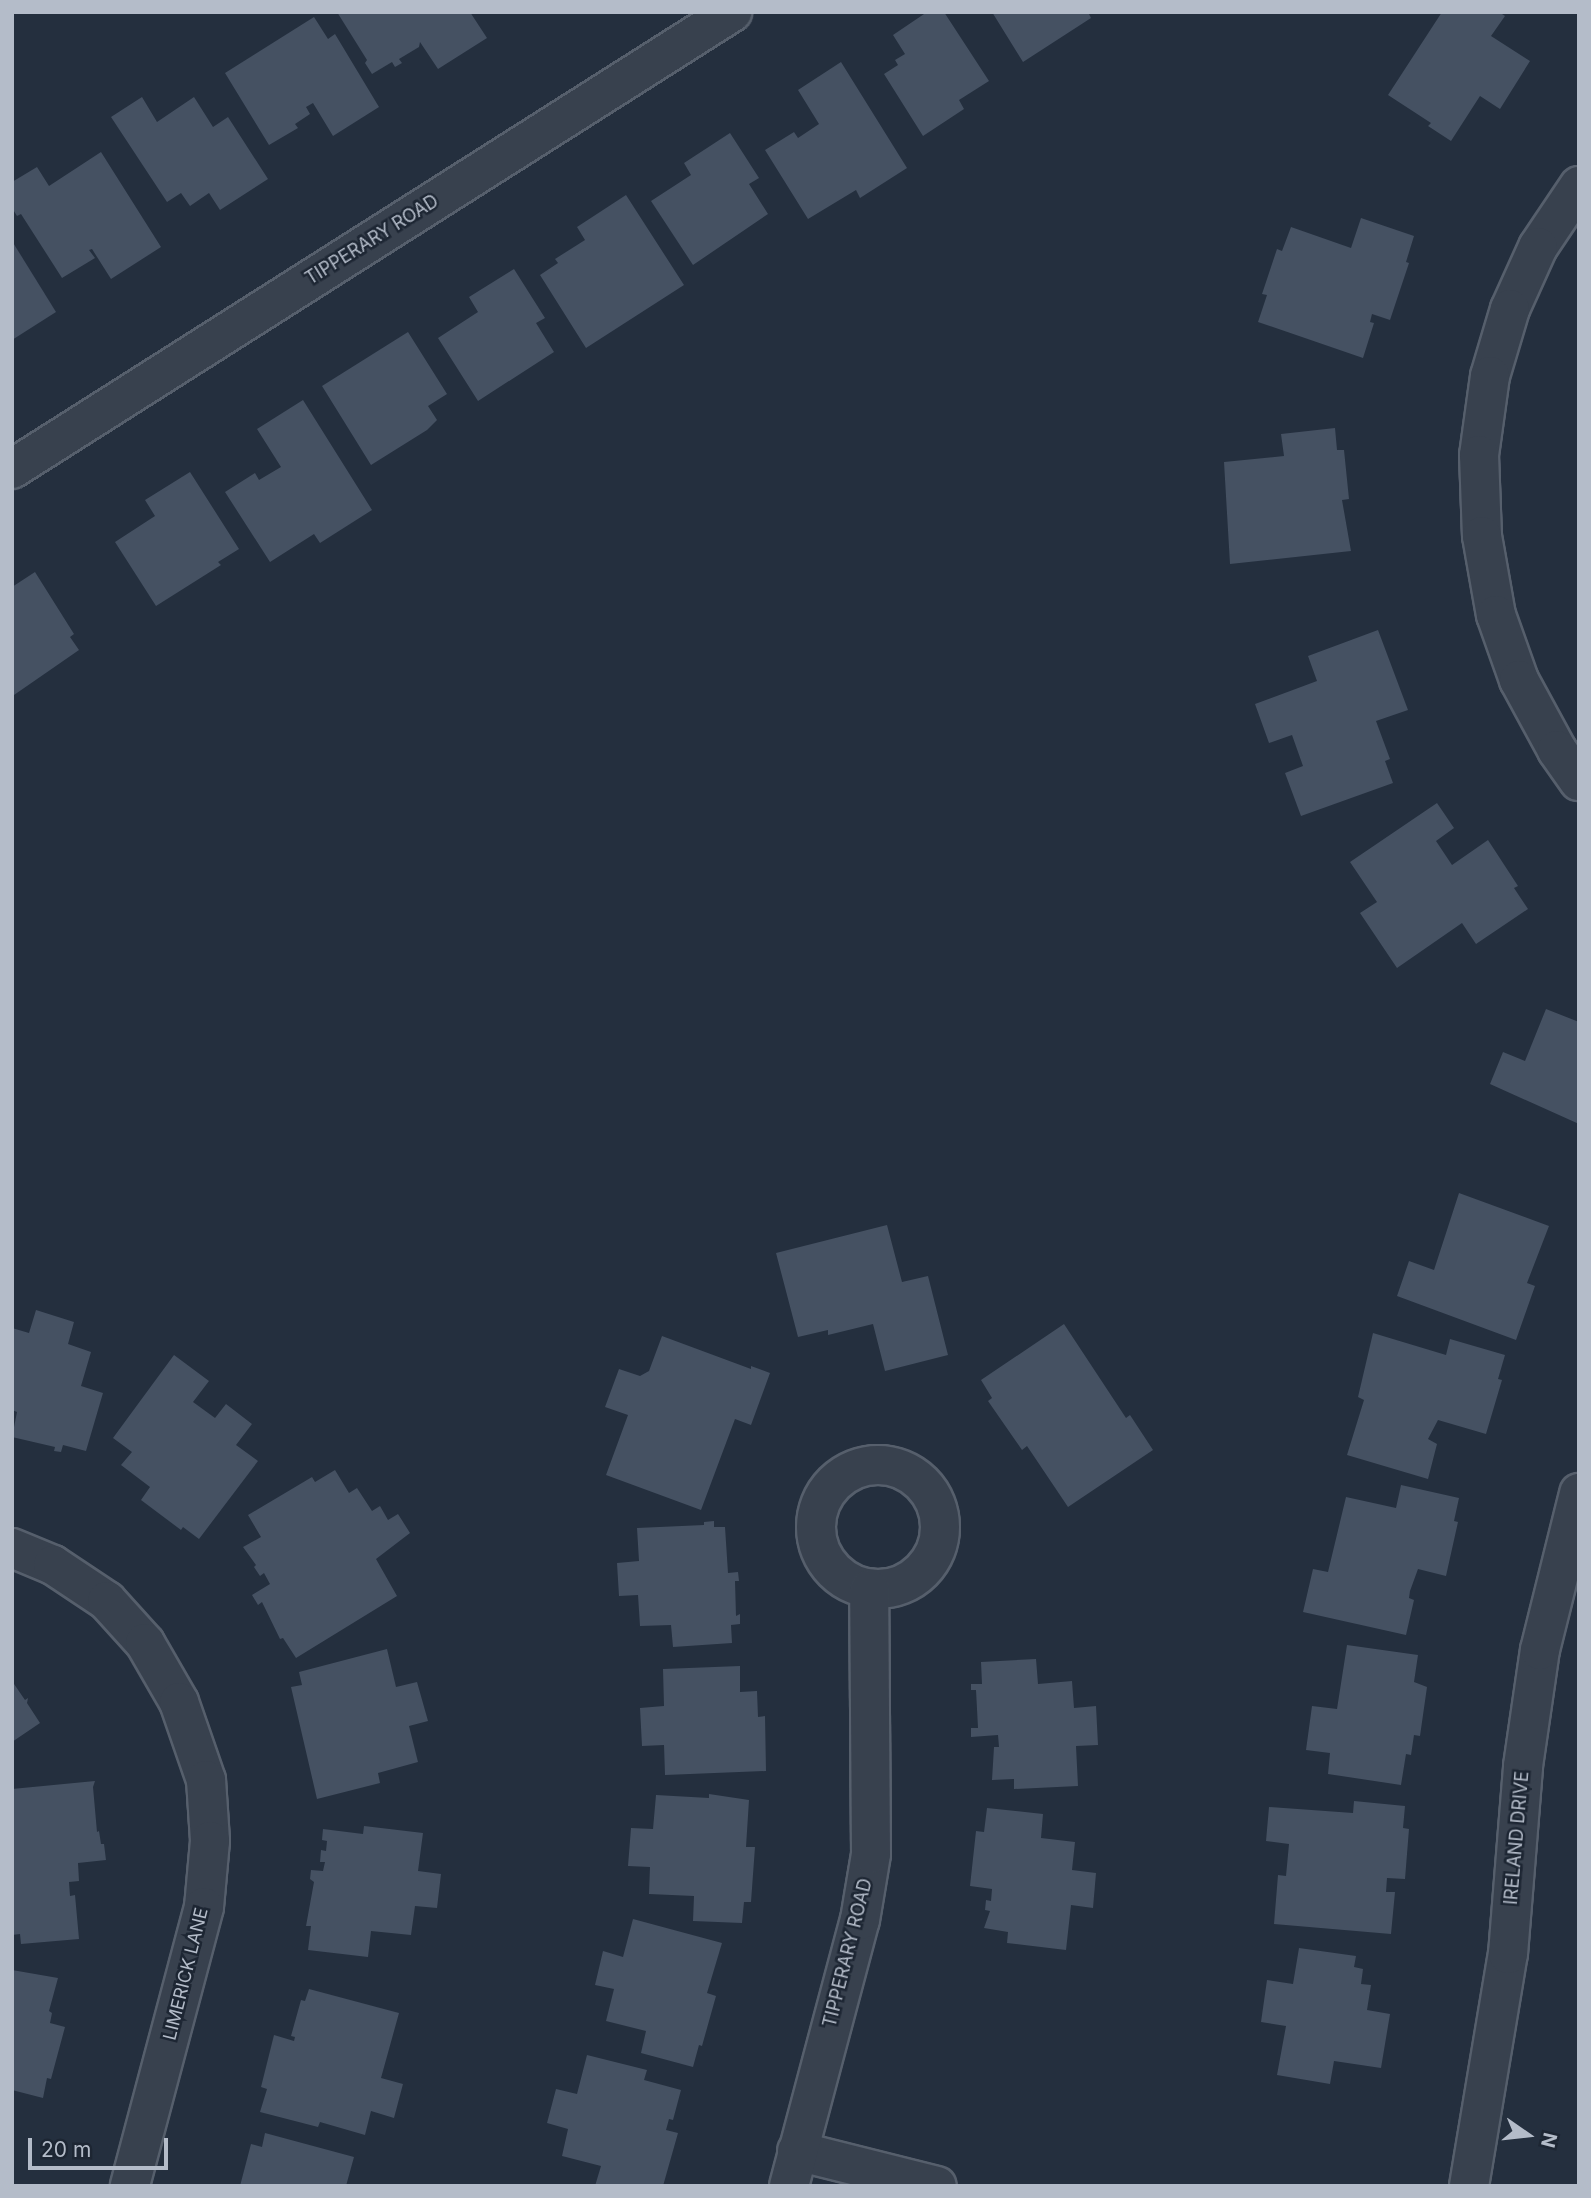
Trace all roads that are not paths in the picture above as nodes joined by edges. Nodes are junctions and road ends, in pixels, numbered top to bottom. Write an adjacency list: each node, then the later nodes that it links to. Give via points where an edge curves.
1 (732, 12): 3 (street, TIPPERARY ROAD)
2 (1579, 186): 4 (street, via 1538,247 1510,309 1490,376 1479,456 1482,536 1496,615 1519,680 1556,750)
3 (12, 469)
4 (1579, 780)
5 (1579, 1493): 11 (street, IRELAND DRIVE, via 1541,1650 1523,1766 1508,1954)
6 (12, 1548): 9 (street, LIMERICK LANE, via 53,1565 107,1601 145,1643 179,1702 206,1780 210,1841 204,1908)
7 (869, 1589): 8 (street, TIPPERARY ROAD, via 872,1854 860,1920)
8 (793, 2168): 10 (street)
9 (130, 2186)
10 (937, 2186)
11 (1469, 2186)

